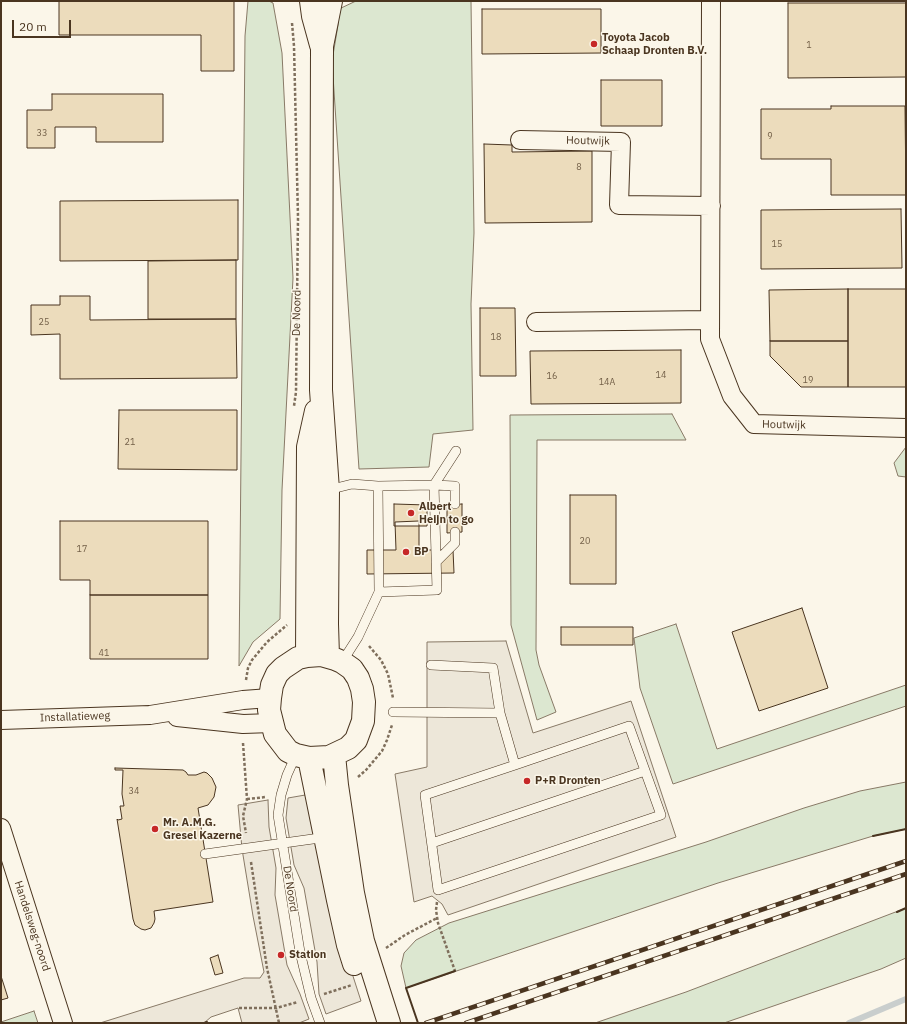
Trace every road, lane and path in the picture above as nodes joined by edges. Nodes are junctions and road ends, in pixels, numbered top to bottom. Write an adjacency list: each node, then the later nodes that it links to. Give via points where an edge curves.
1 (311, 1): 5 (main road)
2 (331, 1): 5 (main road)
3 (711, 1): 7 (street, Houtwijk)
4 (292, 21): 11 (path, De Noord, via 298,217)
5 (322, 46): 10 (main road)
6 (520, 140): 7 (street, Houtwijk, via 621,142 619,205)
7 (711, 206): 8 (street, Houtwijk)
8 (710, 320): 9 (street); 12 (street, Houtwijk, via 710,339 732,396 754,424)
9 (536, 322)
10 (321, 390): 16 (main road); 17 (main road, via 308,447)
11 (294, 407)
12 (906, 428)
13 (456, 451): 14 (lane)
14 (434, 485): 15 (lane); 18 (lane, via 455,486); 20 (lane)
15 (378, 486): 16 (lane, via 352,484); 21 (lane)
16 (328, 490): 17 (lane); 22 (main road)
17 (307, 504): 22 (main road)
18 (455, 504)
19 (455, 532): 20 (lane, via 455,543)
20 (436, 562): 21 (lane, via 437,590)
21 (379, 592): 22 (lane, via 358,637)
22 (326, 658): 24 (main road, via 290,662 277,674); 30 (main road, via 352,669 362,689 364,712 356,740 348,748)
23 (431, 665): 26 (lane, via 493,668)
24 (270, 698): 27 (street, Installatieweg); 29 (main road)
25 (393, 712): 26 (lane)
26 (500, 713): 32 (lane)
27 (150, 715): 28 (street, Installatieweg); 29 (street, Installatieweg, via 243,724)
28 (1, 720)
29 (272, 723): 31 (main road, via 275,734 282,744 288,750)
30 (334, 755): 31 (main road, via 319,758); 36 (main road, via 337,785)
31 (303, 756): 36 (main road); 38 (lane, De Noord, via 287,775 281,795 278,815)
32 (515, 765): 33 (lane, via 629,726); 37 (lane, via 425,795)
33 (645, 771): 37 (lane); 41 (lane, via 661,815)
34 (246, 799): 39 (path, via 243,816)
35 (1, 828): 45 (street, Handelsweg-noord)
36 (335, 836): 38 (lane); 48 (main road, via 348,945); 49 (main road, via 353,893 363,941)
37 (432, 842): 41 (lane)
38 (282, 844): 39 (lane); 47 (lane, De Noord, via 300,952)
39 (248, 848): 40 (lane); 46 (path, via 267,968)
40 (205, 854)
41 (438, 890): 42 (path)
42 (437, 918): 43 (path, via 405,934); 44 (path)
43 (380, 952)
44 (455, 971)
45 (63, 1023)
46 (279, 1023)
47 (320, 1023)
48 (374, 1023)
49 (389, 1023)

